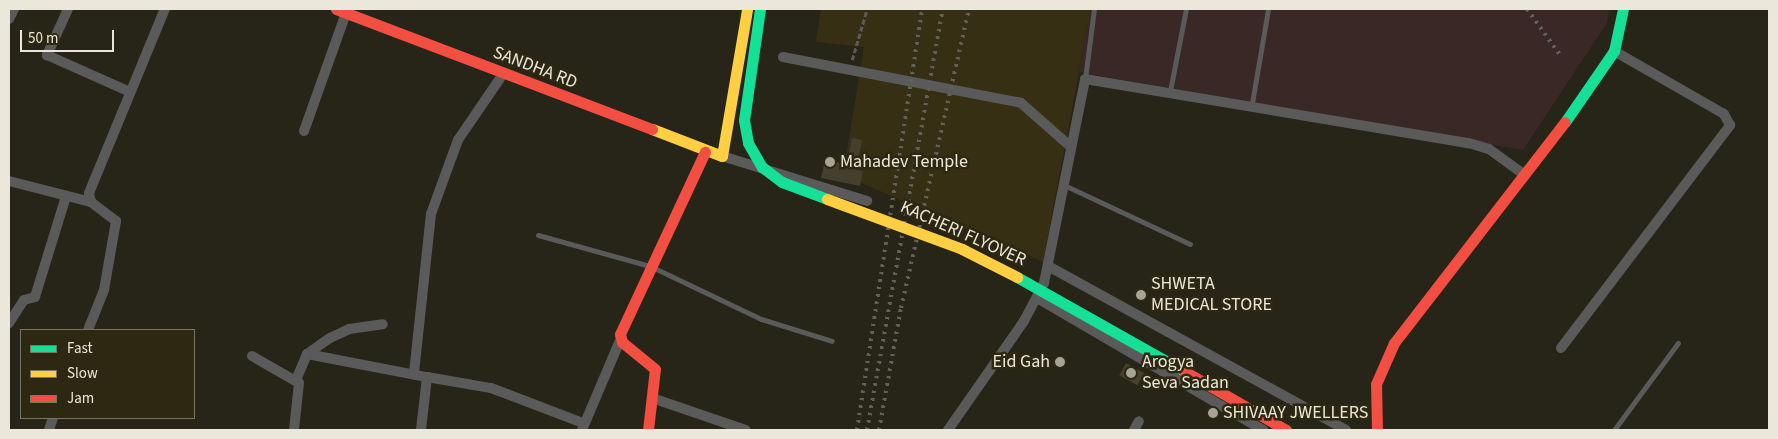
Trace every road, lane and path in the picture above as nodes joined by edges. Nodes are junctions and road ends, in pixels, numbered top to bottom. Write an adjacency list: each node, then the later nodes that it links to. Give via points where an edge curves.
1 (14, 9): 12 (street)
2 (68, 9): 19 (street, via 47,55)
3 (166, 9): 19 (street)
4 (747, 9): 24 (main road)
5 (760, 9): 58 (main road, KACHERI FLYOVER, bridge, via 744,120 748,143 762,167 782,182 971,253)
6 (867, 9): 15 (path)
7 (1094, 9): 17 (lane)
8 (1186, 9): 18 (lane)
9 (1268, 9): 20 (lane)
10 (1623, 9): 13 (main road)
11 (341, 11): 16 (main road, SANDHA RD); 21 (street)
12 (9, 19)
13 (1614, 51): 25 (main road); 42 (street, via 1724,114 1728,128)
14 (783, 57): 15 (street)
15 (849, 70): 22 (street, via 1021,103)
16 (503, 74): 23 (main road, SANDHA RD); 45 (street, via 458,140 431,214)
17 (1085, 79): 18 (street); 22 (street)
18 (1170, 91): 20 (street)
19 (130, 92): 30 (street, via 90,188)
20 (1252, 104): 25 (street, via 1469,142 1489,149)
21 (304, 131)
22 (1070, 146): 27 (street)
23 (705, 152): 24 (main road, SANDHA RD); 33 (main road)
24 (722, 156): 29 (street)
25 (1522, 173): 60 (main road, via 1394,343 1376,384)
26 (9, 181): 28 (street)
27 (1063, 185): 32 (lane); 34 (street)
28 (66, 196): 30 (street); 36 (street, via 35,297 24,300)
29 (867, 201)
30 (91, 202): 38 (street, via 116,220 104,290)
31 (538, 235): 33 (lane)
32 (1190, 244)
33 (650, 266): 39 (main road); 40 (lane, via 761,319)
34 (1048, 266): 35 (street); 59 (street)
35 (1037, 298): 55 (street); 57 (street)
36 (9, 323)
37 (383, 324): 43 (street, via 349,329)
38 (88, 329)
39 (620, 338): 48 (main road, via 654,366); 50 (street)
40 (832, 341)
41 (1678, 343): 61 (lane)
42 (1561, 348)
43 (307, 354): 45 (street); 47 (street)
44 (252, 356): 47 (street)
45 (414, 373): 46 (street)
46 (427, 377): 50 (street, via 491,388); 52 (street)
47 (296, 380): 51 (street, via 300,391)
48 (652, 398): 53 (main road); 54 (street)
49 (1139, 421): 56 (street)
50 (582, 426)
51 (294, 430)
52 (422, 430)
53 (648, 430)
54 (746, 430)
55 (948, 430)
56 (1134, 430)
57 (1263, 430)
58 (1286, 430)
59 (1346, 430)
60 (1377, 430)
61 (1614, 430)

